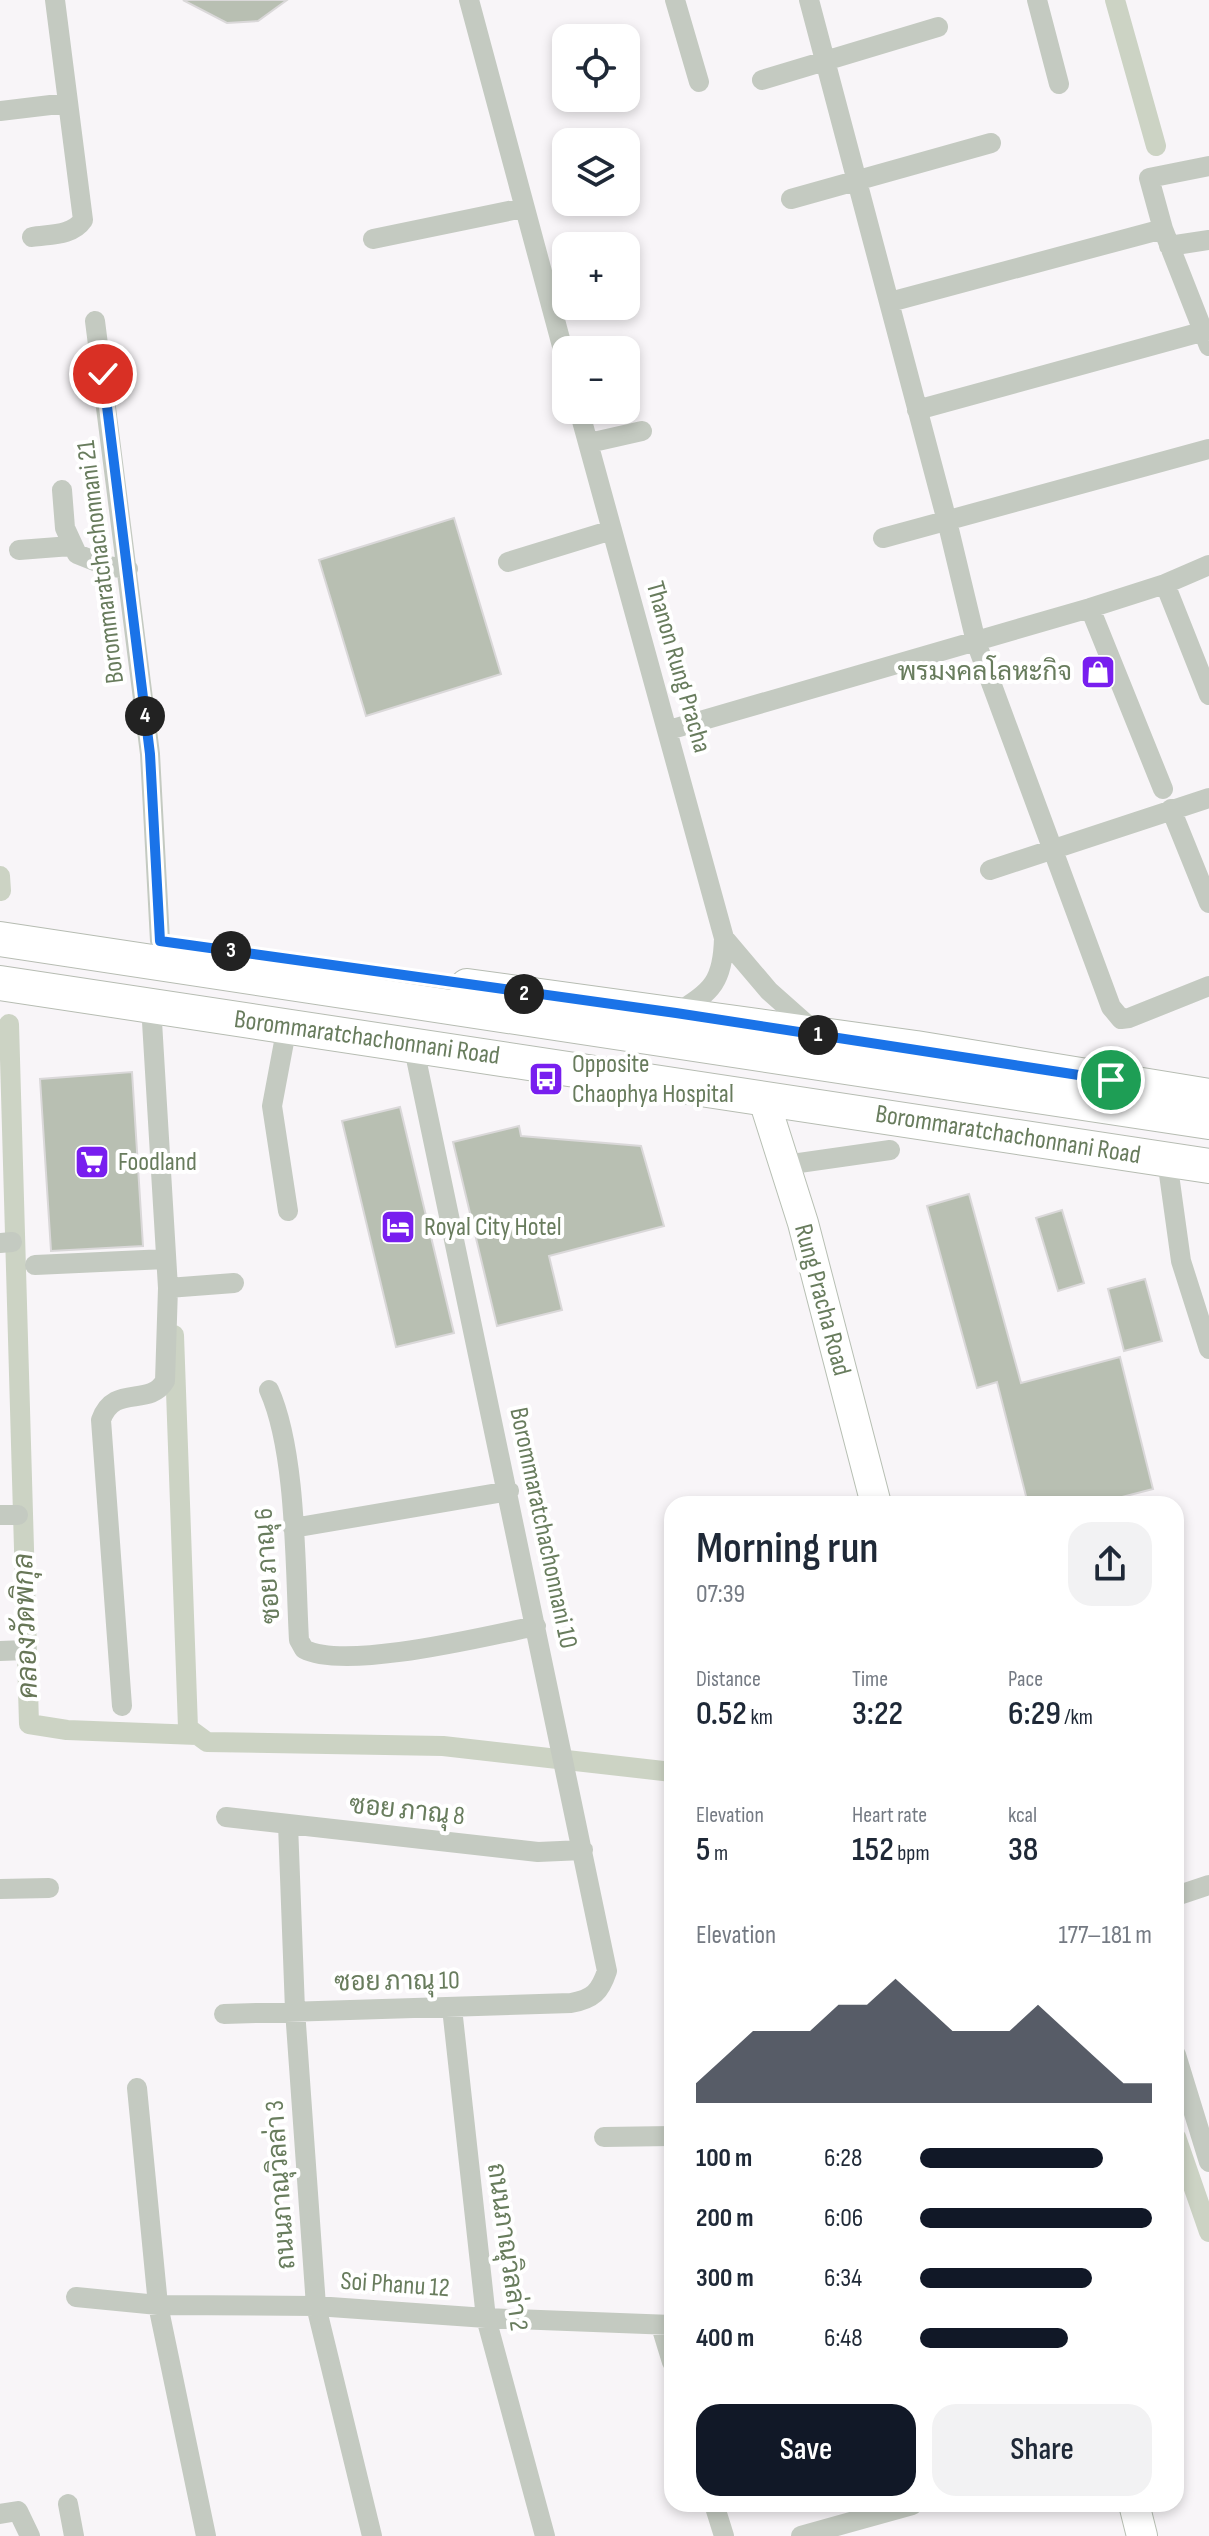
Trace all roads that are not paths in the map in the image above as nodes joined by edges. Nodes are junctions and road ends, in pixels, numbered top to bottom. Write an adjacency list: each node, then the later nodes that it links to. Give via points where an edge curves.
1 (55, 0): 11 (street)
2 (469, 0): 17 (street)
3 (675, 0): 9 (street)
4 (809, 0): 7 (street)
5 (1037, 0): 10 (street)
6 (938, 27): 7 (street)
7 (824, 62): 8 (street); 15 (street)
8 (762, 80)
9 (699, 82)
10 (1059, 84)
11 (67, 103): 12 (street); 18 (street, via 83,220 66,232)
12 (0, 111)
13 (991, 143): 15 (street)
14 (1209, 166): 19 (street, via 1149,178)
15 (858, 180): 16 (street); 22 (street)
16 (791, 199)
17 (523, 208): 20 (street); 24 (street)
18 (32, 237)
19 (1166, 238): 21 (street); 22 (street); 25 (street)
20 (373, 239)
21 (1209, 240)
22 (890, 302): 26 (street)
23 (95, 321): 39 (street, Borommaratchachonnani 21)
24 (559, 336)
25 (1207, 336): 26 (street)
26 (917, 410): 32 (street)
27 (583, 424): 29 (street, Thanon Rung Pracha)
28 (642, 431): 29 (street)
29 (589, 443): 33 (street, Thanon Rung Pracha)
30 (1209, 449): 32 (street)
31 (62, 490): 35 (street)
32 (947, 521): 34 (street); 42 (street)
33 (612, 530): 37 (street); 44 (street, Thanon Rung Pracha)
34 (883, 538)
35 (71, 546): 36 (street); 39 (street, via 91,561)
36 (19, 550)
37 (508, 562)
38 (1209, 565): 40 (street)
39 (128, 569): 54 (street, Borommaratchachonnani 21, via 150,754)
40 (1165, 584): 41 (street); 43 (street)
41 (1090, 608): 42 (street); 45 (street)
42 (976, 642): 44 (street); 48 (street)
43 (1209, 695)
44 (669, 730): 52 (street, Thanon Rung Pracha)
45 (1163, 789)
46 (1209, 798): 47 (street)
47 (1171, 809): 48 (street); 50 (street)
48 (1052, 849): 49 (street); 57 (street, via 1116,1015 1129,1018)
49 (990, 870)
50 (1209, 903)
51 (0, 918): 54 (main road)
52 (724, 938): 59 (street, Thanon Rung Pracha, via 719,978 697,1002); 61 (street, Thanon Rung Pracha, via 769,991)
53 (0, 939): 65 (main road)
54 (160, 941): 59 (main road)
55 (0, 965): 66 (main road)
56 (0, 983): 58 (main road, Borommaratchachonnani Road)
57 (1209, 986)
58 (151, 1005): 60 (main road, Borommaratchachonnani Road); 72 (street)
59 (676, 1013): 61 (main road)
60 (287, 1026): 62 (main road, Borommaratchachonnani Road); 71 (street, via 272,1106)
61 (818, 1035): 63 (main road)
62 (413, 1044): 64 (main road, Borommaratchachonnani Road); 78 (street, Borommaratchachonnani 10)
63 (1209, 1096)
64 (763, 1097): 68 (main road, Borommaratchachonnani Road); 69 (street, Rung Pracha Road)
65 (1209, 1122)
66 (1209, 1147)
67 (890, 1150): 69 (street)
68 (1167, 1160): 70 (main road, Borommaratchachonnani Road); 76 (street, via 1181,1261)
69 (785, 1165): 79 (street, Rung Pracha Road)
70 (1209, 1166)
71 (288, 1211)
72 (166, 1259): 73 (street); 75 (street)
73 (35, 1265)
74 (234, 1283): 75 (street)
75 (168, 1288): 84 (street, via 165,1381 160,1390 110,1403 101,1420)
76 (1209, 1349)
77 (269, 1390): 80 (street, ซอย ภาณุ 6, via 278,1411)
78 (509, 1491): 80 (street); 81 (street, Borommaratchachonnani 10)
79 (874, 1496)
80 (293, 1528): 81 (street, ซอย ภาณุ 6, via 299,1640 308,1651 408,1652)
81 (536, 1626): 87 (street, Borommaratchachonnani 10)
82 (26, 1650): 83 (street)
83 (0, 1651)
84 (122, 1706)
85 (226, 1817): 86 (street, ซอย ภาณุ 8)
86 (288, 1824): 87 (street, ซอย ภาณุ 8, via 538,1852); 94 (street, ถนนภาณุวิลล่า 3)
87 (583, 1850): 92 (street, Borommaratchachonnani 10, via 607,1971 600,1990 589,2000)
88 (1209, 1885): 91 (street)
89 (49, 1888): 90 (street)
90 (0, 1889)
91 (1184, 1893)
92 (571, 2003): 93 (street, ซอย ภาณุ 10)
93 (452, 2008): 94 (street, ซอย ภาณุ 10); 104 (street, ถนนภาณุวิลล่า 2)
94 (295, 2010): 95 (street, ซอย ภาณุ 10); 103 (street, ถนนภาณุวิลล่า 3)
95 (224, 2014)
96 (1184, 2081): 100 (street)
97 (137, 2088): 102 (street)
98 (664, 2136): 99 (street)
99 (604, 2137)
100 (1209, 2162)
101 (76, 2297): 102 (street, Soi Phanu 12)
102 (158, 2305): 103 (street, Soi Phanu 12); 113 (street)
103 (316, 2306): 104 (street, Soi Phanu 12); 114 (street, ถนนภาณุวิลล่า 3)
104 (486, 2318): 105 (street, Soi Phanu 12); 115 (street, ถนนภาณุวิลล่า 2)
105 (664, 2325)
106 (68, 2504): 112 (street)
107 (716, 2512): 116 (street)
108 (887, 2512): 117 (street)
109 (1136, 2512): 118 (street)
110 (0, 2514): 111 (street, via 18,2511)
111 (30, 2536)
112 (74, 2536)
113 (206, 2536)
114 (372, 2536)
115 (545, 2536)
116 (724, 2536)
117 (801, 2536)
118 (1142, 2536)

